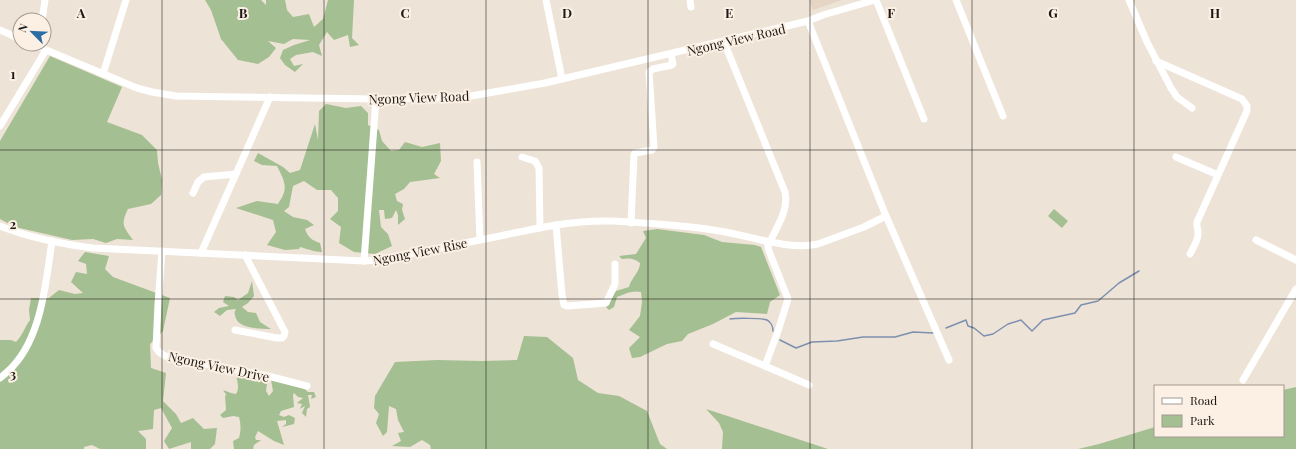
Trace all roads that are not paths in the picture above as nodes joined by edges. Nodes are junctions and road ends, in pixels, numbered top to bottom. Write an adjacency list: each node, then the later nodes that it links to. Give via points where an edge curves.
1 (45, 0): 7 (street)
2 (126, 0): 16 (street)
3 (546, 0): 17 (street)
4 (876, 0): 8 (street, Ngong View Road); 22 (street)
5 (956, 0): 21 (street)
6 (1129, 0): 15 (street)
7 (43, 12)
8 (808, 21): 11 (street, Ngong View Road); 30 (street)
9 (0, 30): 10 (street)
10 (12, 35)
11 (724, 42): 14 (street, Ngong View Road); 38 (street, via 785,192 785,208)
12 (45, 52): 23 (street)
13 (51, 52): 16 (street, Ngong View Road)
14 (671, 54): 17 (street, Ngong View Road); 31 (street, via 672,65 649,72 654,147 652,150 634,155)
15 (1156, 61): 20 (street, via 1177,97); 28 (street, via 1242,99 1247,106)
16 (104, 74): 18 (street, Ngong View Road, via 137,88 170,95)
17 (562, 79): 19 (street, Ngong View Road, via 459,97)
18 (270, 97): 19 (street, Ngong View Road); 27 (street)
19 (376, 99): 44 (street)
20 (1192, 108)
21 (1003, 116)
22 (924, 119)
23 (0, 126)
24 (522, 157): 34 (street, via 535,161 538,165)
25 (1176, 157): 28 (street)
26 (477, 162): 35 (street)
27 (236, 174): 29 (street, via 204,177 198,182); 40 (street)
28 (1218, 175): 41 (street, via 1197,222 1198,232)
29 (193, 193)
30 (886, 216): 38 (street, Ngong View Rise, via 810,246); 49 (street)
31 (631, 223): 32 (street, Ngong View Rise, via 582,221); 38 (street, Ngong View Rise, via 688,226)
32 (556, 225): 34 (street, Ngong View Rise); 45 (street, via 564,305 606,303 615,284)
33 (0, 226): 37 (street, Ngong View Rise)
34 (540, 228): 35 (street, Ngong View Rise)
35 (480, 240): 44 (street, Ngong View Rise)
36 (1256, 240): 43 (street)
37 (52, 241): 39 (street, Ngong View Rise, via 93,248); 51 (street, via 44,298 34,330 14,366)
38 (768, 242): 50 (street, via 788,302)
39 (162, 251): 40 (street, Ngong View Rise); 54 (street, Ngong View Drive, via 156,330 156,348 159,352 165,356)
40 (201, 253): 42 (street, Ngong View Rise)
41 (1190, 254)
42 (245, 255): 44 (street, Ngong View Rise); 47 (street, via 285,332 282,338 277,338)
43 (1296, 260)
44 (364, 261)
45 (615, 264)
46 (1296, 289): 52 (street)
47 (235, 330)
48 (713, 344): 50 (street)
49 (949, 360)
50 (765, 366): 53 (street)
51 (0, 378)
52 (1244, 380)
53 (809, 385)
54 (307, 386)

